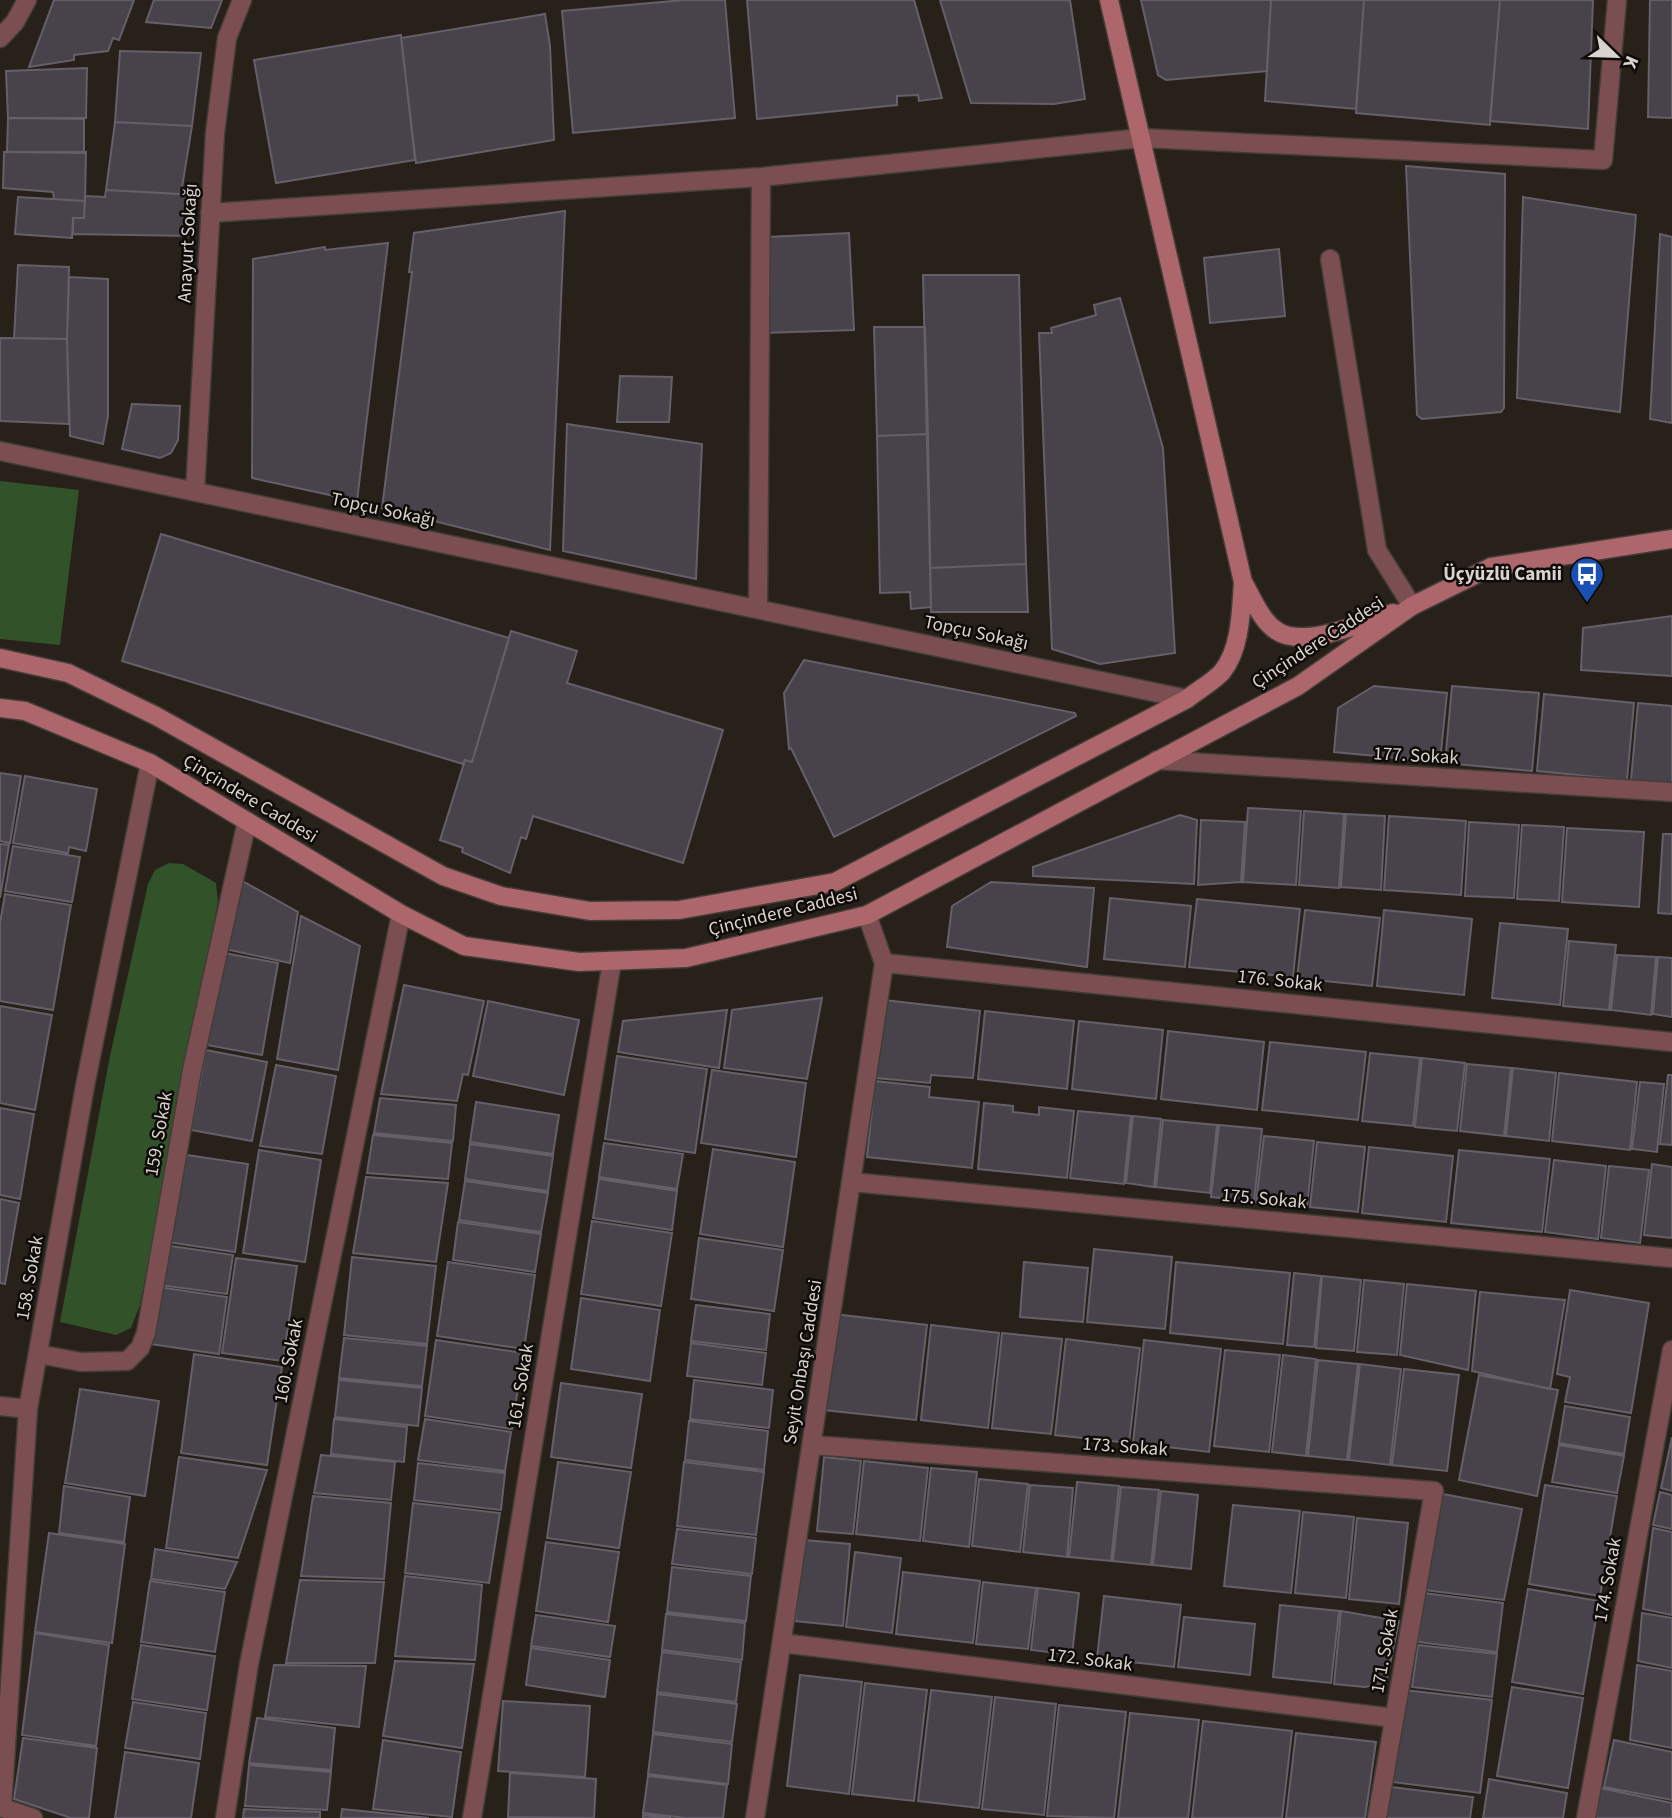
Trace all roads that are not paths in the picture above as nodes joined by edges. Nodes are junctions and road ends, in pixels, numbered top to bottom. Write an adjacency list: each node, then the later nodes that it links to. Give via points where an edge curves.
1 (27, 0): 5 (street)
2 (242, 0): 8 (street, Anayurt Sokağı, via 227,38)
3 (1109, 0): 6 (main road)
4 (1617, 0): 6 (street, via 1603,160)
5 (0, 38)
6 (1142, 138): 7 (street); 13 (main road)
7 (761, 177): 8 (street); 15 (street)
8 (210, 213): 11 (street, Anayurt Sokağı)
9 (1330, 259): 14 (street, via 1377,550)
10 (0, 451): 11 (street, Topçu Sokağı)
11 (195, 492): 15 (street, Topçu Sokağı)
12 (1672, 539): 14 (main road, Çinçindere Caddesi, via 1491,567)
13 (1243, 582): 14 (main road, via 1277,632 1299,638 1336,632); 17 (main road, Çinçindere Caddesi, via 1241,618 1222,671)
14 (1412, 607): 19 (main road, Çinçindere Caddesi, via 1298,686)
15 (758, 609): 17 (street, Topçu Sokağı)
16 (0, 658): 17 (main road, Çinçindere Caddesi, via 68,673 156,716 443,877 501,896 590,911 679,910 835,882)
17 (1187, 699)
18 (0, 708): 20 (main road, Çinçindere Caddesi, via 25,710)
19 (1157, 760): 21 (street, 177. Sokak); 24 (main road, Çinçindere Caddesi)
20 (150, 763): 22 (main road, Çinçindere Caddesi); 31 (street, 158. Sokak, via 85,1086)
21 (1672, 792)
22 (247, 821): 23 (main road, Çinçindere Caddesi); 31 (street, 159. Sokak, via 192,1070 146,1333 127,1361 81,1362)
23 (401, 914): 25 (main road, Çinçindere Caddesi, via 464,946 579,962); 41 (street, 160. Sokak, via 252,1650)
24 (867, 915): 25 (main road, Çinçindere Caddesi, via 686,958); 26 (street, Seyit Onbaşı Caddesi)
25 (612, 961): 42 (street, 161. Sokak)
26 (884, 963): 27 (street, 176. Sokak); 28 (street, Seyit Onbaşı Caddesi)
27 (1672, 1042)
28 (851, 1182): 29 (street, 175. Sokak); 34 (street, Seyit Onbaşı Caddesi)
29 (1672, 1258)
30 (1672, 1350): 45 (street, 174. Sokak)
31 (38, 1354): 33 (street, 158. Sokak)
32 (0, 1406): 33 (street)
33 (28, 1409): 36 (street, 158. Sokak)
34 (812, 1445): 35 (street, 173. Sokak); 37 (street, Seyit Onbaşı Caddesi)
35 (1434, 1491): 38 (street, 171. Sokak)
36 (8, 1612): 39 (street, 158. Sokak)
37 (782, 1643): 38 (street, 172. Sokak); 43 (street, Seyit Onbaşı Caddesi)
38 (1394, 1718): 44 (street, 171. Sokak)
39 (1, 1807): 40 (street)
40 (28, 1817)
41 (225, 1818)
42 (472, 1818)
43 (755, 1818)
44 (1377, 1818)
45 (1586, 1818)

